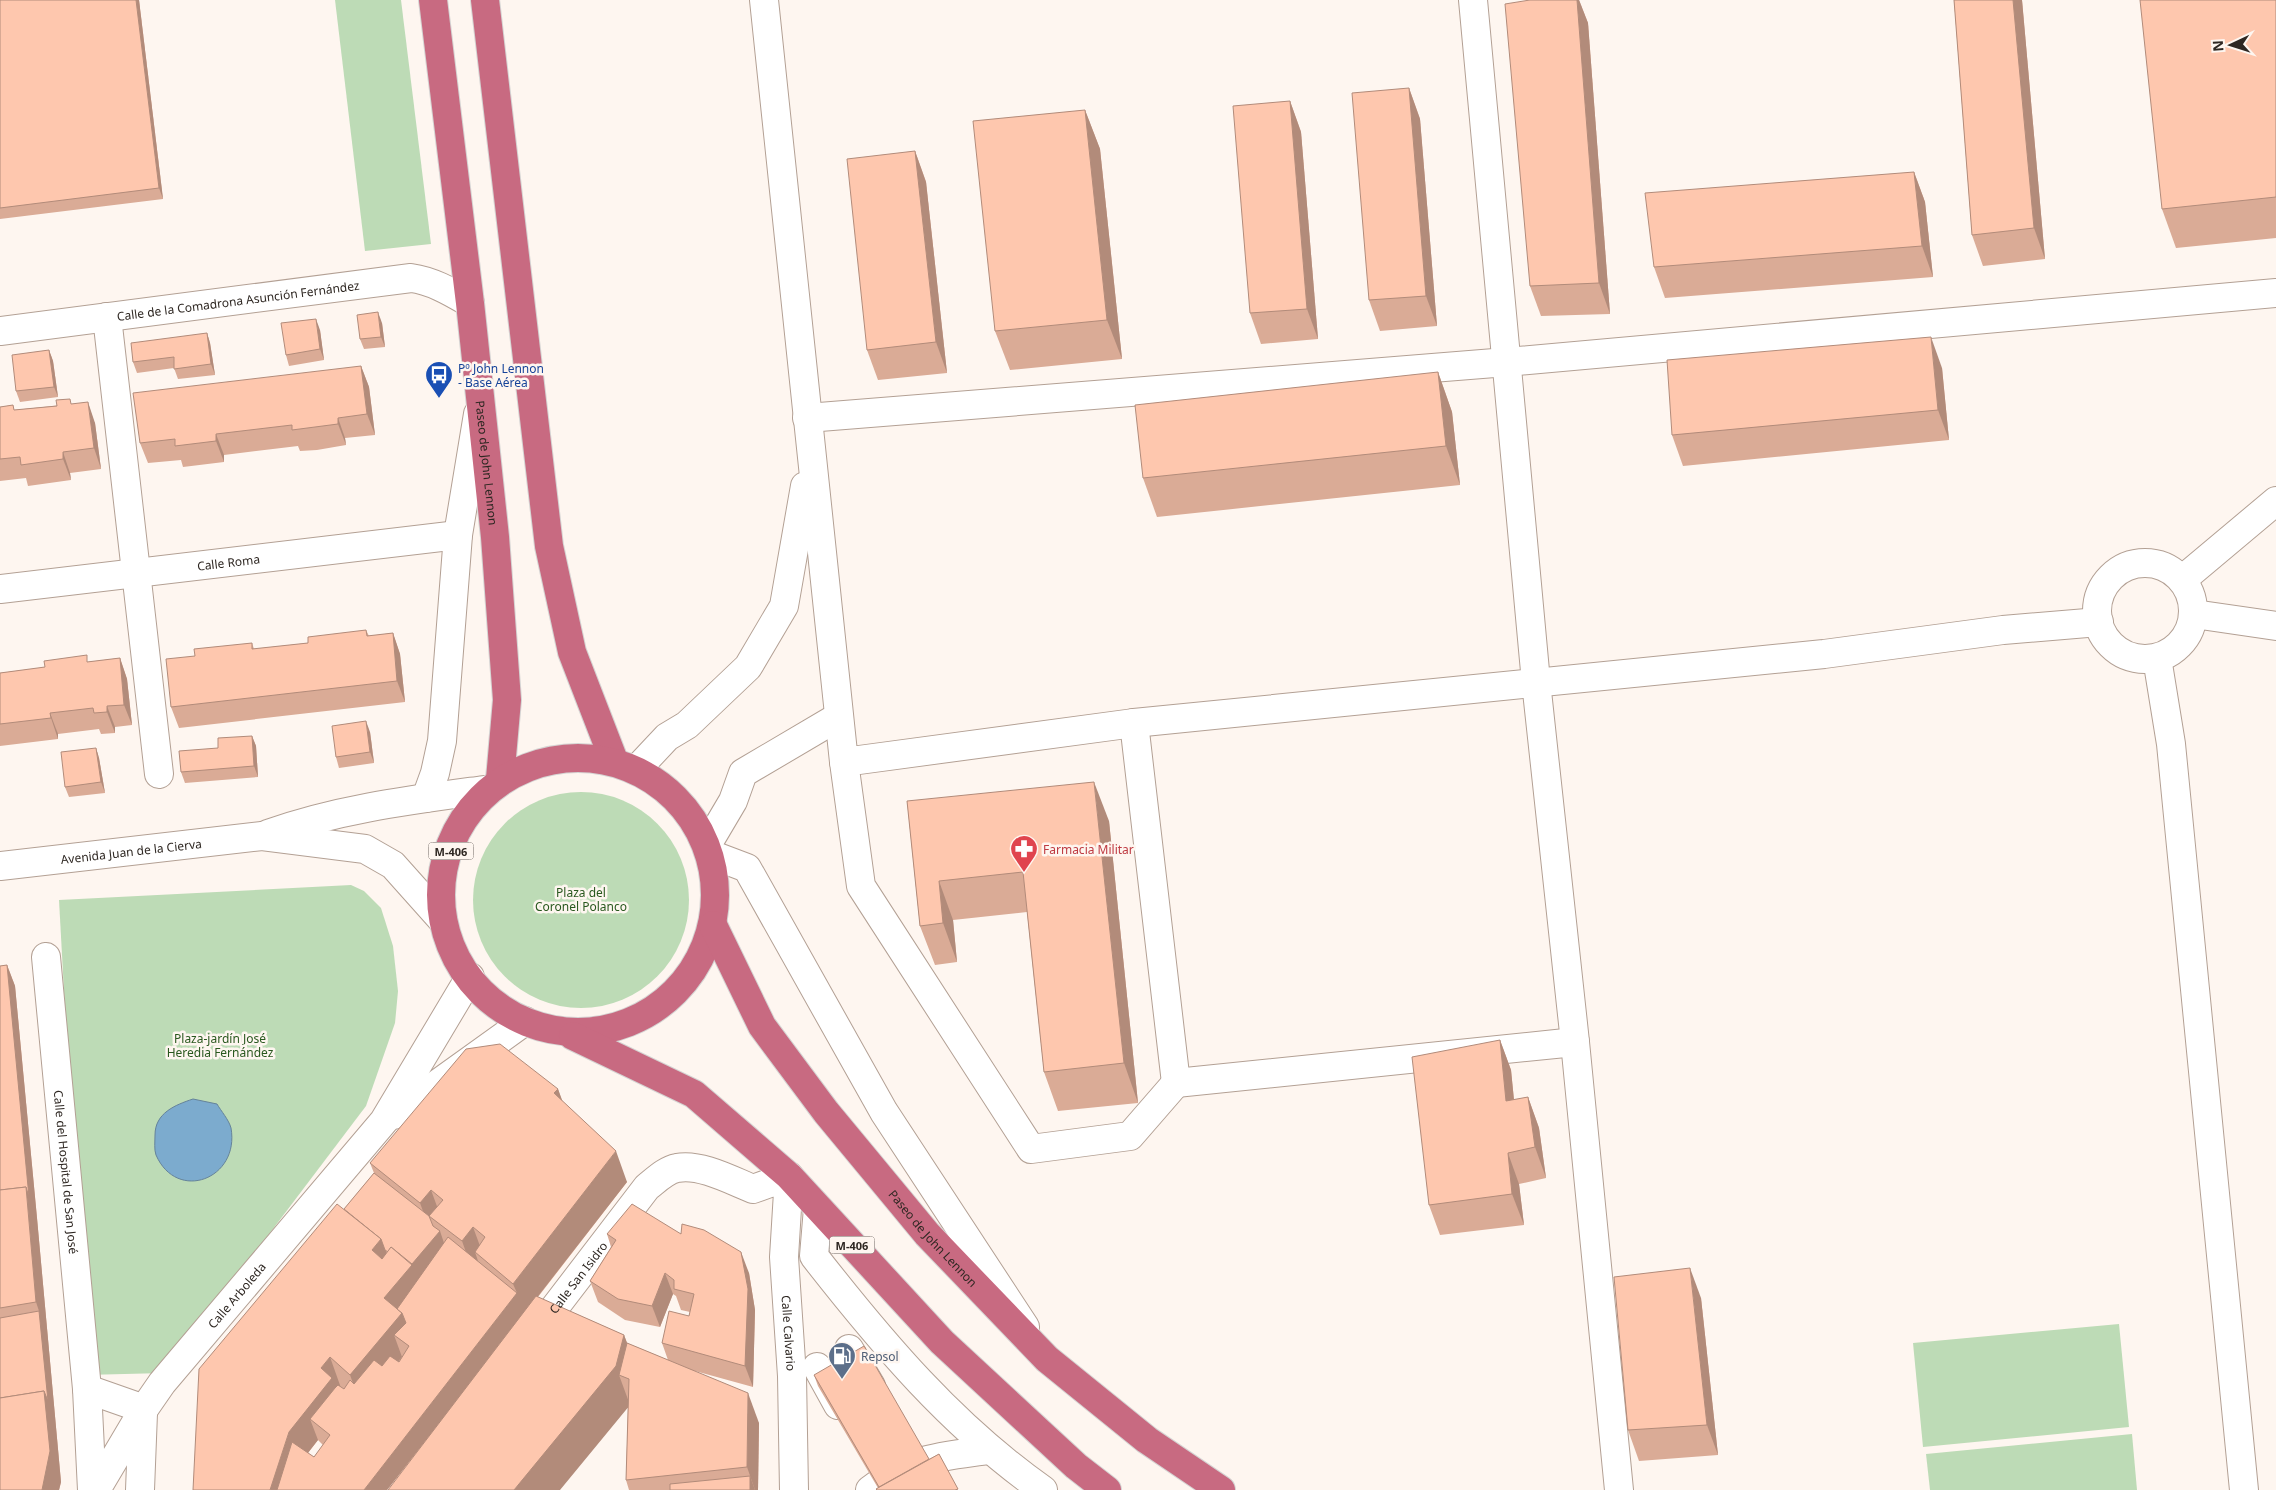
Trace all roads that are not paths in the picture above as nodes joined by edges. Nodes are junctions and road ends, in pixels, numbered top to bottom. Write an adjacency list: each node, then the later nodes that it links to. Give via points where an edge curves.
1 (433, 0): 6 (highway, Paseo de John Lennon)
2 (485, 0): 26 (highway, via 549,546 572,652)
3 (764, 0): 11 (street)
4 (1473, 0): 9 (street)
5 (2276, 293): 9 (street)
6 (470, 303): 7 (street, Calle de la Comadrona Asunción Fernández, via 442,287 411,278); 10 (highway, Paseo de John Lennon)
7 (107, 317): 8 (street, Calle de la Comadrona Asunción Fernández); 15 (street)
8 (0, 331)
9 (1506, 362): 11 (street); 22 (street)
10 (480, 400): 14 (street); 28 (highway, Paseo de John Lennon, via 495,537 507,700)
11 (807, 418): 12 (street)
12 (811, 452): 23 (street); 26 (street, via 784,606 748,666 687,725)
13 (2276, 501): 16 (street)
14 (458, 535): 15 (street, Calle Roma); 29 (street, via 442,741)
15 (136, 574): 17 (street, Calle Roma); 27 (street)
16 (2182, 580): 18 (street, via 2189,590); 19 (street, via 2169,568 2146,562 2115,572 2100,592 2096,610)
17 (0, 589)
18 (2194, 614): 20 (street); 21 (street, via 2186,637 2172,652)
19 (2099, 622): 21 (street, via 2101,633 2113,648 2139,660); 22 (street, via 2003,630 1824,654)
20 (2276, 626)
21 (2157, 658): 65 (street, via 2171,744)
22 (1536, 682): 24 (street); 39 (street)
23 (838, 717): 25 (street); 31 (street, via 742,772 733,801)
24 (1134, 723): 25 (street); 40 (street)
25 (844, 762): 40 (street, via 861,886 1031,1149 1130,1136)
26 (625, 764): 28 (highway, via 547,761); 31 (highway, M-406, via 650,777 689,812)
27 (158, 774)
28 (492, 784): 29 (street, Avenida Juan de la Cierva); 33 (highway, M-406, via 470,808 459,829 446,867)
29 (426, 798): 30 (street, Avenida Juan de la Cierva, via 392,802 297,824)
30 (262, 836): 32 (street, Avenida Juan de la Cierva); 33 (street, Avenida Juan de la Cierva, via 365,850 393,865)
31 (709, 849): 34 (highway, M-406); 47 (street, via 746,868 884,1112)
32 (0, 866)
33 (443, 921): 36 (highway, M-406, via 452,952)
34 (712, 925): 38 (highway, M-406, via 696,968 668,999 632,1024); 47 (highway, Paseo de John Lennon / M-406, via 762,1026 826,1112 927,1234)
35 (46, 956): 49 (street, Calle del Hospital de San José)
36 (470, 977): 37 (highway, M-406); 41 (street, Calle Arboleda)
37 (524, 1021): 38 (highway, M-406); 41 (street, Calle Arboleda)
38 (573, 1036): 42 (highway, M-406, via 694,1094)
39 (1575, 1042): 40 (street); 64 (street)
40 (1176, 1083)
41 (384, 1121): 51 (street, Calle Arboleda)
42 (789, 1176): 43 (highway, M-406); 46 (street, Calle San Isidro, via 753,1189 729,1178 685,1167 662,1175 648,1186); 48 (street, Calle Calvario, via 784,1257)
43 (818, 1208): 44 (street, via 814,1256); 62 (highway, M-406, via 942,1342 1076,1466)
44 (871, 1329): 45 (street); 54 (street, via 915,1379)
45 (849, 1349): 48 (street); 50 (street)
46 (517, 1358)
47 (1047, 1359): 63 (highway, Paseo de John Lennon / M-406, via 1147,1440)
48 (804, 1372): 52 (street); 60 (street, Calle Calvario)
49 (87, 1389): 51 (street); 58 (street, Calle del Hospital de San José)
50 (882, 1406)
51 (144, 1409): 58 (street, Calle del Hospital de San José); 59 (street)
52 (849, 1424)
53 (901, 1438): 56 (street)
54 (989, 1450): 56 (street); 61 (street)
55 (867, 1457): 57 (street)
56 (915, 1462): 57 (street)
57 (876, 1486)
58 (94, 1490)
59 (140, 1490)
60 (794, 1490)
61 (1043, 1490)
62 (1107, 1490)
63 (1221, 1490)
64 (1619, 1490)
65 (2244, 1490)

